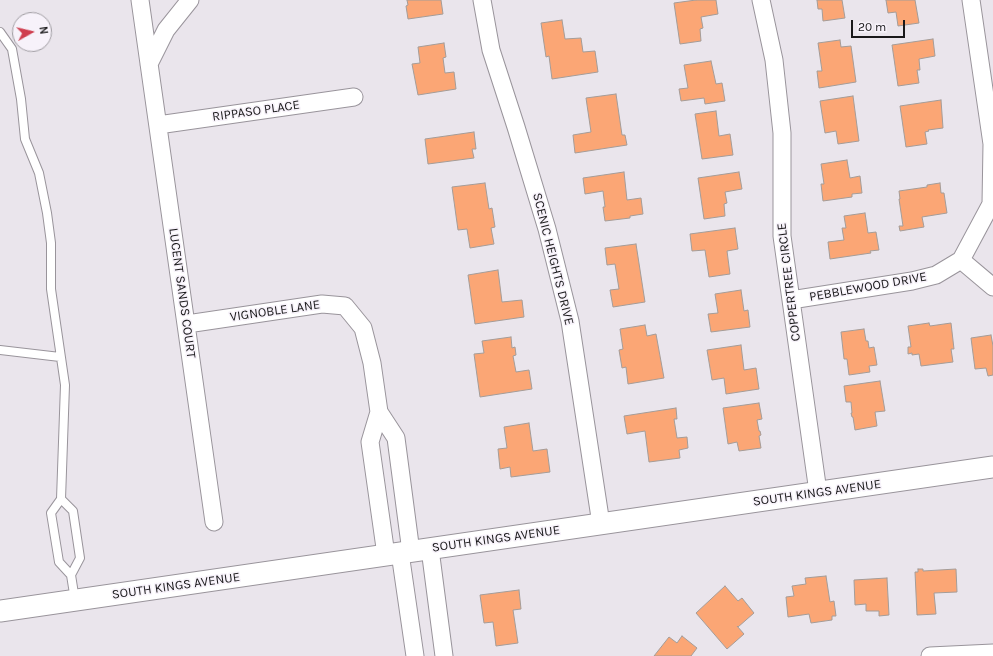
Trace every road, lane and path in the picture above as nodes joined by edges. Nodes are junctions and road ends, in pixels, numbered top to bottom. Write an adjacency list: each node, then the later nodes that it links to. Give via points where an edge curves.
1 (140, 0): 7 (street, LUCENT SANDS COURT)
2 (190, 0): 7 (street, via 166,30)
3 (482, 0): 21 (street, SCENIC HEIGHTS DRIVE, via 491,50 547,229 570,321)
4 (761, 0): 12 (street, COPPERTREE CIRCLE, via 774,60 782,133 782,236)
5 (972, 0): 10 (street, via 992,144 991,204)
6 (0, 32): 15 (lane, via 12,50 25,139 39,172 47,213 51,243 51,289)
7 (149, 64): 9 (street, LUCENT SANDS COURT)
8 (354, 97): 9 (street, RIPPASO PLACE)
9 (158, 125): 13 (street, LUCENT SANDS COURT)
10 (961, 260): 11 (street); 12 (street, PEBBLEWOOD DRIVE, via 936,275 912,281)
11 (993, 287)
12 (790, 300): 18 (street, COPPERTREE CIRCLE)
13 (187, 324): 16 (street, VIGNOBLE LANE, via 322,304 345,306 363,328 372,363); 20 (street, LUCENT SANDS COURT)
14 (0, 350): 15 (lane)
15 (60, 357): 19 (lane, via 65,385)
16 (379, 412): 22 (street, VIGNOBLE LANE, via 396,438); 22 (street, VIGNOBLE LANE, via 370,442)
17 (993, 467): 18 (street, SOUTH KINGS AVENUE)
18 (818, 492): 21 (street, SOUTH KINGS AVENUE)
19 (61, 499): 23 (lane, via 73,511 80,558); 23 (lane, via 51,513 59,562)
20 (214, 522)
21 (601, 524): 22 (street, SOUTH KINGS AVENUE)
22 (407, 552): 24 (street, SOUTH KINGS AVENUE); 27 (street); 28 (street)
23 (71, 575): 24 (lane)
24 (75, 601): 25 (street, SOUTH KINGS AVENUE)
25 (0, 611)
26 (993, 653): 29 (street)
27 (415, 656)
28 (444, 656)
29 (930, 656)

